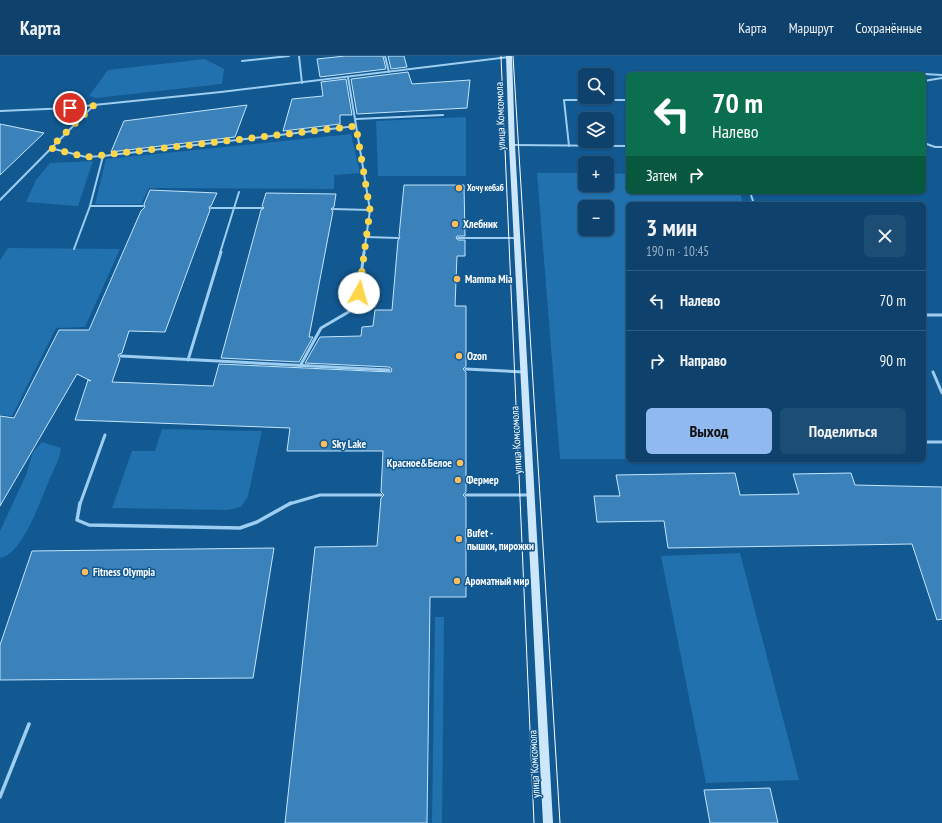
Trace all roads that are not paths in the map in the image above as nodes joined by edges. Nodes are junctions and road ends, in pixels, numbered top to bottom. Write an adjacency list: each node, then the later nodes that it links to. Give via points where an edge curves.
1 (289, 56): 5 (lane)
2 (299, 56): 11 (lane)
3 (385, 56): 6 (lane)
4 (509, 56): 6 (lane); 19 (main road, улица Комсомола)
5 (242, 61)
6 (389, 72): 9 (lane)
7 (926, 74): 8 (lane)
8 (942, 76): 10 (lane)
9 (348, 77): 11 (lane); 16 (lane)
10 (926, 80)
11 (302, 83): 13 (lane)
12 (626, 100): 20 (lane, via 564,100)
13 (94, 105): 14 (lane); 23 (lane)
14 (0, 112)
15 (443, 115): 16 (lane)
16 (356, 119): 17 (lane)
17 (356, 126): 24 (lane); 33 (lane)
18 (926, 144): 22 (lane)
19 (512, 145): 20 (lane); 37 (main road, улица Комсомола)
20 (569, 146): 21 (lane)
21 (626, 146)
22 (942, 147)
23 (50, 148): 24 (lane, via 86,157); 26 (lane)
24 (103, 156): 27 (lane)
25 (239, 192): 30 (lane)
26 (0, 200)
27 (90, 206): 28 (lane); 38 (lane)
28 (143, 206)
29 (210, 208): 30 (lane)
30 (234, 208): 31 (lane); 42 (lane)
31 (262, 208)
32 (333, 209): 33 (lane)
33 (370, 210): 34 (lane)
34 (366, 238): 35 (lane); 43 (lane, via 357,307 321,328)
35 (398, 238)
36 (458, 238): 37 (lane)
37 (517, 238): 46 (main road, улица Комсомола)
38 (74, 249)
39 (926, 315): 40 (lane)
40 (942, 315)
41 (121, 356): 42 (lane)
42 (188, 360): 43 (lane)
43 (300, 366): 45 (lane)
44 (466, 369): 46 (lane)
45 (389, 370)
46 (524, 372): 54 (main road, улица Комсомола)
47 (933, 372): 48 (lane)
48 (942, 393)
49 (106, 435): 52 (lane, via 78,508 77,520 89,525 240,528 255,524 300,499 315,495)
50 (926, 442): 51 (lane)
51 (942, 442)
52 (381, 495)
53 (466, 495): 54 (lane)
54 (530, 495): 57 (main road, улица Комсомола)
55 (29, 724): 56 (lane)
56 (0, 797)
57 (548, 823)

